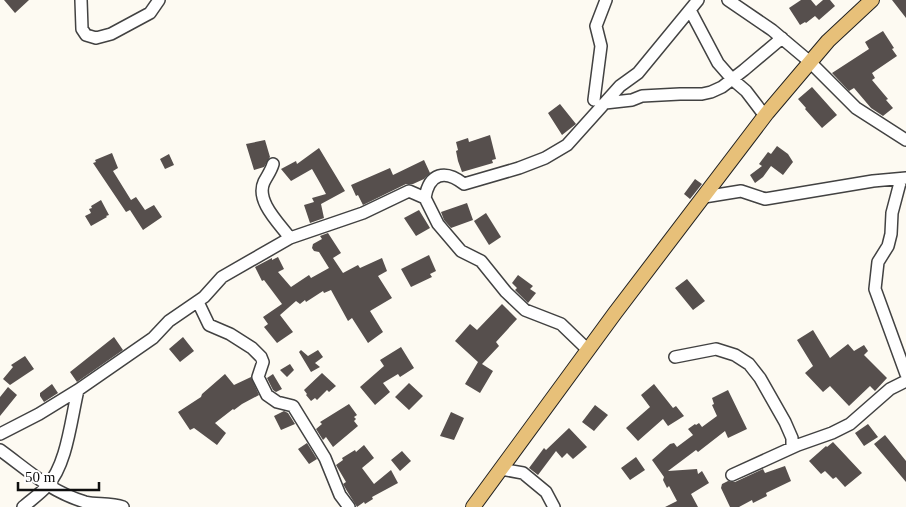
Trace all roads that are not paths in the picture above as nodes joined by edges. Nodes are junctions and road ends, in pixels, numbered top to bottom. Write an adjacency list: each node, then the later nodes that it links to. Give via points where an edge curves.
1 (81, 0): 2 (street, via 82,29 86,36 96,38 112,34 150,12)
2 (159, 0)
3 (606, 0): 11 (street, via 596,26 601,46)
4 (698, 0): 7 (street)
5 (728, 0): 8 (street)
6 (872, 0): 9 (main road)
7 (690, 10): 10 (street, via 712,56); 11 (street, via 638,73)
8 (782, 38): 9 (street); 10 (street)
9 (810, 62): 12 (main road); 13 (street, via 856,108)
10 (732, 79): 11 (street, via 722,87 702,94 642,96 632,100); 12 (street)
11 (599, 102): 17 (street, via 567,145 545,158 464,184 454,177 442,175 433,178)
12 (765, 116): 16 (main road)
13 (906, 140)
14 (273, 164): 18 (street, via 262,195)
15 (904, 178): 16 (street, via 765,199 741,191); 22 (street, via 892,214 888,246 878,262 875,289)
16 (704, 197): 20 (main road)
17 (425, 198): 18 (street, via 409,191 364,213); 20 (street, via 438,224 461,251 481,260 525,310 560,324)
18 (290, 238): 19 (street, via 222,277)
19 (198, 302): 24 (street); 33 (street, via 209,325 240,340 261,357 263,362 258,376 267,396 293,406 325,458 340,495)
20 (588, 350): 28 (main road)
21 (675, 357): 26 (street, via 716,349 749,364 785,422)
22 (906, 374)
23 (906, 381): 26 (street, via 890,389 850,424)
24 (78, 390): 25 (street); 30 (street, via 64,454)
25 (0, 434)
26 (792, 447): 29 (street)
27 (0, 450): 30 (street)
28 (501, 469): 34 (main road); 35 (street, via 523,473 546,492)
29 (732, 475)
30 (47, 486): 31 (street); 32 (street, via 87,502)
31 (24, 507)
32 (123, 507)
33 (349, 507)
34 (474, 507)
35 (554, 507)

